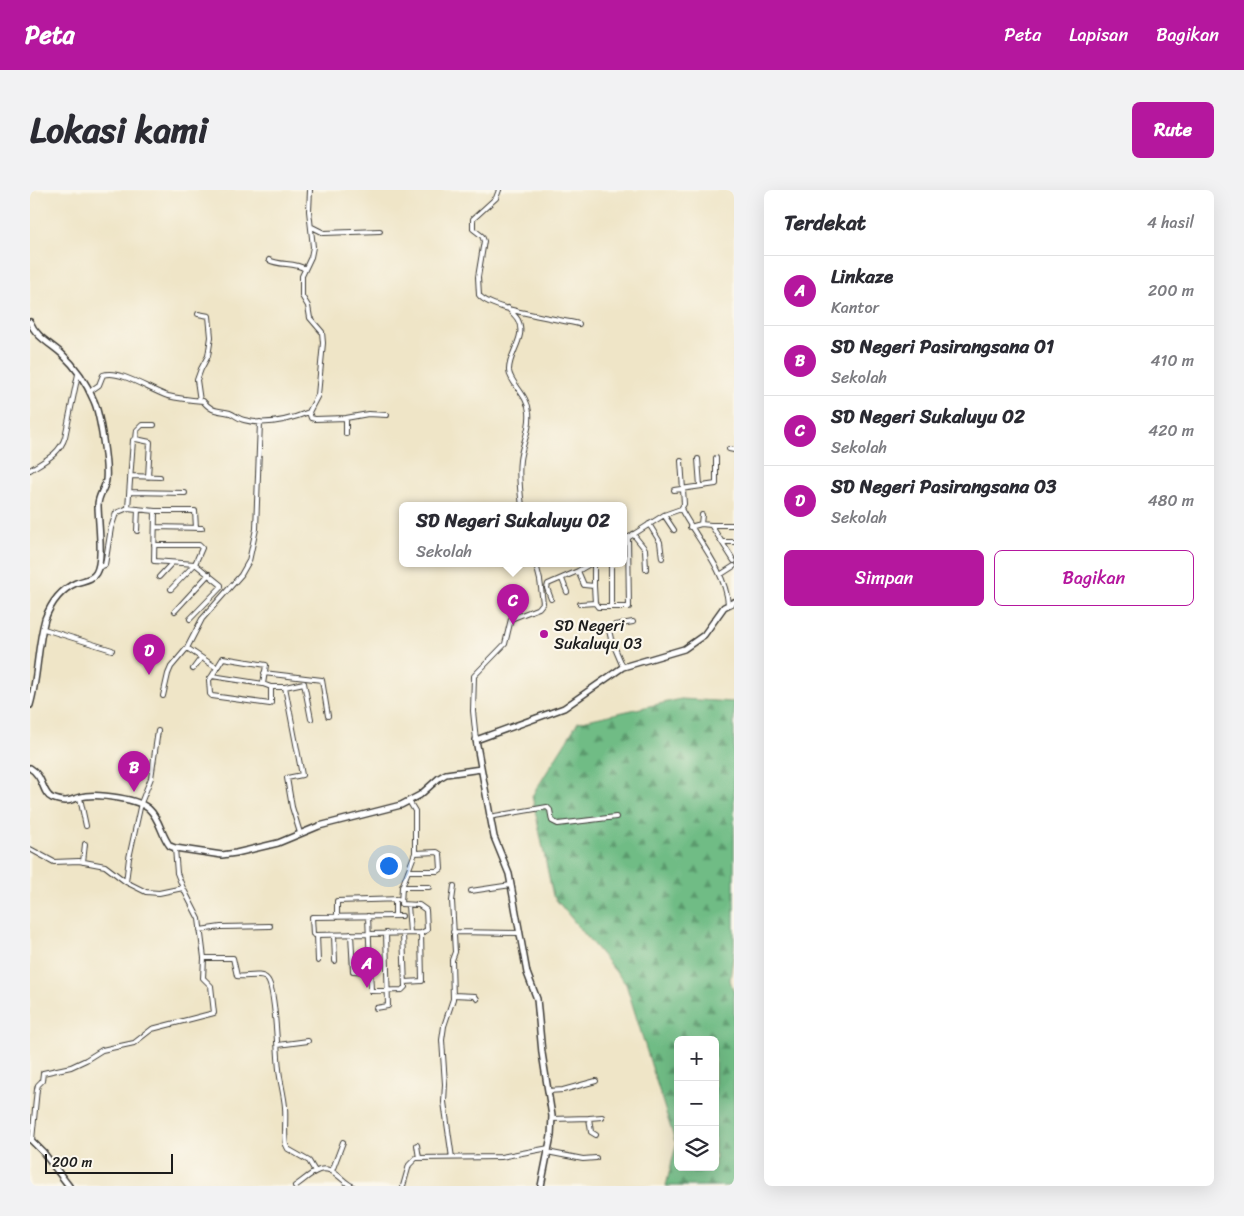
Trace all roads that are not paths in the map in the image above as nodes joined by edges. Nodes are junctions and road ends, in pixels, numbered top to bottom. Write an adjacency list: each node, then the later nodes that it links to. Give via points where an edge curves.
1 (310, 190): 3 (street)
2 (499, 190): 7 (street, via 496,198 472,223 484,241 478,277 479,295)
3 (311, 227): 4 (street, via 324,233); 6 (street, via 313,251)
4 (380, 231)
5 (269, 260): 6 (street)
6 (305, 269): 15 (street, via 302,296 323,339 319,389)
7 (508, 308): 10 (street); 36 (street, via 521,328 510,375 526,398 530,422 519,462)
8 (198, 314): 14 (street, via 209,316 210,337 208,356 197,380)
9 (30, 322): 11 (street)
10 (579, 324)
11 (32, 330): 12 (street, via 64,356)
12 (78, 374): 13 (street); 27 (street, via 61,446 55,454)
13 (90, 392): 14 (street, via 99,385 103,375 108,374 122,376 168,396); 67 (street, via 97,410 106,473 98,505)
14 (200, 401): 18 (street, via 210,409)
15 (309, 412): 17 (street, via 313,419); 18 (street, via 289,420)
16 (386, 415): 17 (street, via 365,414)
17 (346, 418): 20 (street)
18 (260, 422): 87 (street, via 257,524 249,561 241,575 202,619)
19 (154, 425): 21 (street, via 142,425 137,430)
20 (346, 434)
21 (136, 439): 28 (street, via 132,441); 29 (street, via 150,442)
22 (729, 449): 23 (street)
23 (734, 450)
24 (716, 458): 31 (street, via 716,484)
25 (698, 459): 31 (street)
26 (681, 461): 32 (street)
27 (30, 470)
28 (130, 476): 29 (street); 34 (street)
29 (148, 477): 30 (street)
30 (160, 477)
31 (700, 486): 32 (street)
32 (683, 488): 33 (street); 39 (street, via 684,504)
33 (674, 490)
34 (130, 492): 35 (street); 37 (street)
35 (185, 493)
36 (522, 502)
37 (128, 508): 38 (street); 67 (street, via 116,513 105,565)
38 (138, 509): 40 (street); 52 (street)
39 (681, 509): 41 (street); 47 (street)
40 (155, 511): 48 (street); 49 (street, via 195,511)
41 (664, 515): 43 (street); 51 (street)
42 (702, 515): 44 (street)
43 (649, 524): 53 (street); 58 (street, via 660,542)
44 (701, 524): 45 (street); 47 (street)
45 (711, 525): 46 (street); 55 (street)
46 (734, 525)
47 (690, 527): 71 (street)
48 (155, 528): 49 (street); 57 (street)
49 (196, 528): 50 (street)
50 (202, 528)
51 (674, 530)
52 (137, 531)
53 (633, 534): 54 (street); 68 (street, via 645,549)
54 (628, 537): 82 (street, via 629,607)
55 (722, 542): 56 (street); 59 (street)
56 (734, 542)
57 (154, 545): 60 (street, via 154,561); 61 (street, via 201,545)
58 (662, 558)
59 (734, 561)
60 (172, 562): 61 (street); 72 (street)
61 (195, 564): 70 (street); 75 (street)
62 (734, 566): 71 (street)
63 (537, 567): 105 (street, via 543,603 539,608 511,619 504,644 474,676)
64 (585, 567): 69 (street)
65 (594, 567): 74 (street)
66 (611, 567): 82 (street)
67 (98, 568): 86 (street, via 93,577 58,595 45,620)
68 (646, 569)
69 (578, 571): 73 (street); 74 (street, via 584,585)
70 (209, 574): 83 (street); 84 (street, via 221,587)
71 (720, 575): 81 (street)
72 (159, 578)
73 (562, 579): 76 (street); 77 (street, via 547,586)
74 (594, 586): 79 (street)
75 (171, 589)
76 (567, 592)
77 (551, 599)
78 (734, 602): 81 (street)
79 (595, 603): 80 (street); 82 (street, via 598,607)
80 (580, 604)
81 (728, 604): 90 (street, via 704,635 684,649)
82 (611, 607)
83 (175, 611)
84 (190, 619)
85 (633, 622): 90 (street, via 615,625 609,630)
86 (44, 629): 88 (street); 101 (street)
87 (187, 648): 89 (street); 100 (street, via 169,670)
88 (112, 650)
89 (201, 658): 91 (street); 92 (street)
90 (623, 667): 105 (street, via 564,708)
91 (217, 668): 93 (street, via 223,658 266,665); 94 (street)
92 (194, 669)
93 (264, 673): 95 (street); 97 (street)
94 (212, 676): 97 (street); 98 (street, via 209,680 212,696 268,705 271,703)
95 (310, 678): 96 (street); 102 (street, via 322,680)
96 (304, 683): 99 (street); 103 (street)
97 (263, 684): 98 (street)
98 (271, 687): 99 (street)
99 (285, 687): 114 (street, via 302,775 287,778)
100 (163, 696)
101 (30, 705)
102 (328, 716)
103 (311, 719)
104 (158, 731): 110 (street, via 151,778)
105 (476, 740): 107 (street)
106 (30, 768): 108 (street, via 40,777 49,797 68,802)
107 (480, 769): 109 (street, via 442,775 425,792); 111 (street)
108 (80, 798): 110 (street, via 103,796); 113 (street)
109 (409, 801): 114 (street); 118 (street, via 415,811)
110 (141, 803): 116 (street, via 155,816 168,843); 121 (street)
111 (489, 817): 112 (street, via 547,807 552,821 558,824); 122 (street)
112 (616, 817)
113 (86, 826)
114 (300, 833): 116 (street, via 284,842 228,854)
115 (85, 844): 119 (street)
116 (175, 848): 126 (street, via 176,866)
117 (30, 849): 119 (street, via 50,861)
118 (415, 853): 120 (street); 120 (street, via 437,852 441,858 441,869)
119 (83, 862): 121 (street, via 105,866)
120 (408, 871): 124 (street)
121 (126, 882): 126 (street, via 153,894)
122 (511, 885): 127 (street); 142 (street)
123 (454, 886): 137 (street)
124 (402, 887): 125 (street); 129 (street)
125 (429, 887)
126 (183, 888): 136 (street, via 198,916)
127 (471, 890)
128 (395, 899): 129 (street); 132 (street); 134 (street, via 337,900)
129 (401, 899): 130 (street, via 401,904)
130 (408, 904): 140 (street); 141 (street, via 419,905 426,910 427,930)
131 (368, 916): 132 (street); 134 (street); 144 (street)
132 (395, 916): 133 (street)
133 (402, 916)
134 (337, 917): 145 (street, via 312,918 313,934)
135 (270, 926): 136 (street)
136 (200, 930): 147 (street)
137 (453, 932): 142 (street); 153 (street)
138 (386, 933): 139 (street); 144 (street); 152 (street)
139 (403, 933): 140 (street); 151 (street)
140 (410, 933): 141 (street)
141 (421, 933): 151 (street, via 422,981)
142 (520, 933): 159 (street, via 527,973 538,999)
143 (351, 934): 144 (street); 146 (street); 150 (street, via 353,971)
144 (368, 934): 150 (street)
145 (317, 935): 146 (street); 148 (street)
146 (334, 935): 149 (street)
147 (204, 958): 157 (street, via 233,958 237,976 263,976 268,979); 164 (street, via 203,978 211,986 214,1013 152,1029 134,1043 102,1050 71,1067 43,1073 37,1086)
148 (318, 961)
149 (335, 961)
150 (370, 972): 152 (street, via 371,991)
151 (405, 982): 152 (street, via 402,990)
152 (388, 990): 155 (street, via 388,1006)
153 (453, 995): 154 (street, via 475,996); 169 (street, via 442,1040 444,1102)
154 (477, 999)
155 (376, 1008)
156 (308, 1041): 157 (street)
157 (278, 1045): 171 (street, via 286,1145 309,1161)
158 (596, 1081): 159 (street)
159 (548, 1091): 161 (street)
160 (602, 1117): 162 (street)
161 (552, 1118): 162 (street); 167 (street)
162 (589, 1118): 163 (street, via 591,1132)
163 (596, 1135)
164 (31, 1139): 173 (street)
165 (343, 1142): 172 (street)
166 (417, 1145): 168 (street)
167 (548, 1150): 169 (street, via 501,1158); 170 (street, via 583,1159); 177 (street)
168 (419, 1158): 169 (street); 176 (street, via 410,1162)
169 (452, 1158)
170 (596, 1158)
171 (315, 1171): 172 (street, via 324,1168); 174 (street)
172 (332, 1171): 175 (street)
173 (69, 1186)
174 (294, 1186)
175 (352, 1186)
176 (403, 1186)
177 (541, 1186)

